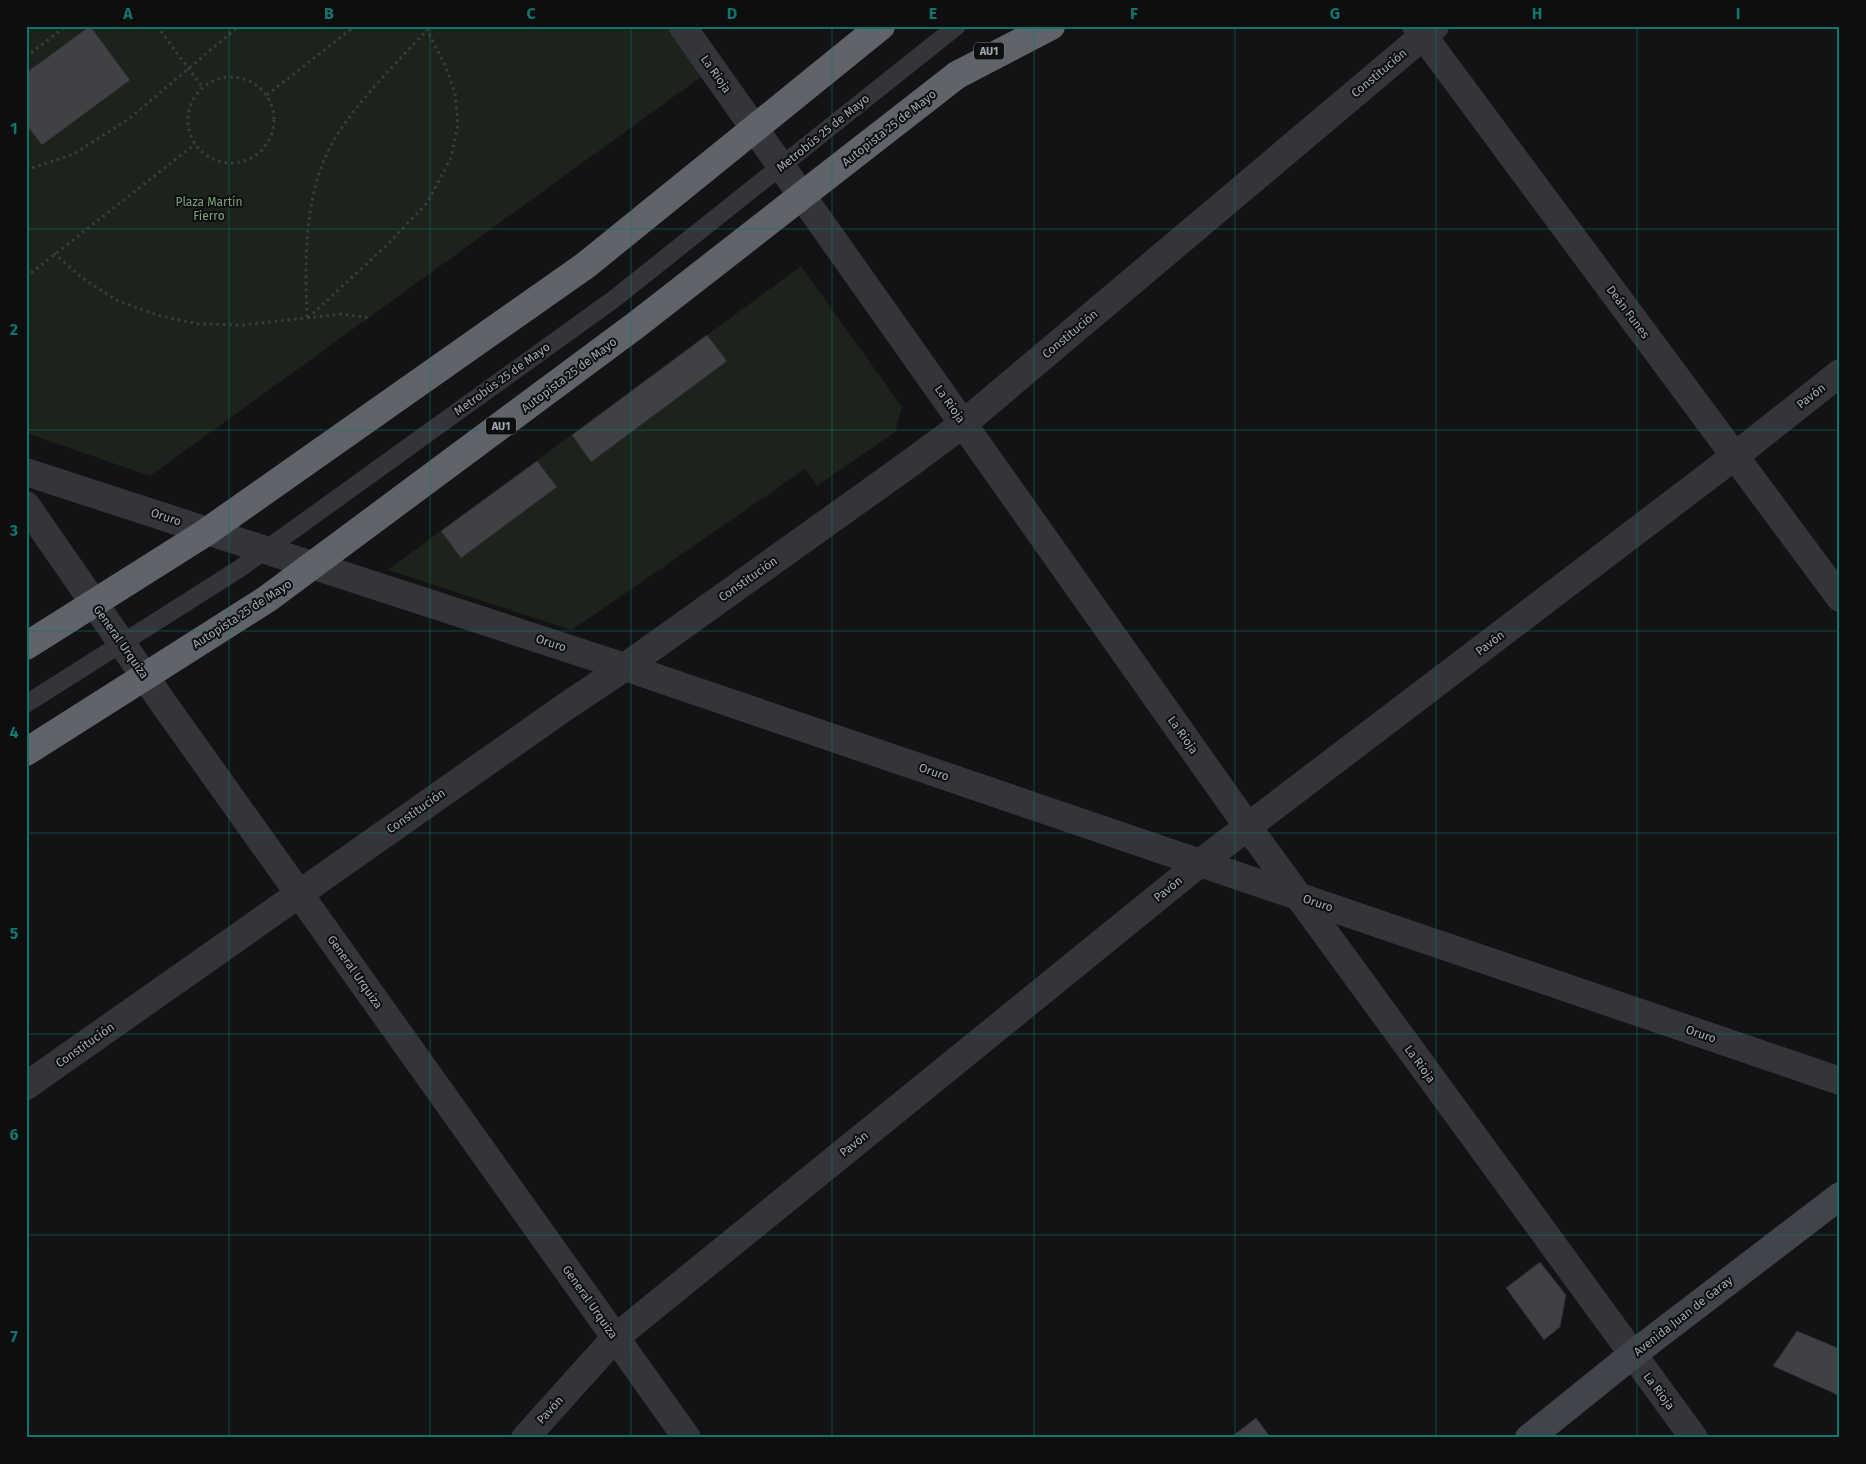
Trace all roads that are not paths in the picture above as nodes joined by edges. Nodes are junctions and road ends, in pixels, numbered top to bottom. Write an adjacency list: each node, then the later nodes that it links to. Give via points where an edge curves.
1 (682, 26): 9 (street, La Rioja)
2 (881, 26): 14 (highway, bridge, via 586,265 205,533)
3 (957, 26): 16 (lane, Metrobús 25 de Mayo, bridge, via 606,305 238,569)
4 (1020, 26): 7 (highway, Autopista 25 de Mayo / AU1)
5 (1051, 26): 7 (highway)
6 (1424, 30): 9 (street, Constitución); 10 (street, Deán Funes)
7 (957, 75): 17 (highway, Autopista 25 de Mayo / AU1, bridge, via 636,326 267,599)
8 (1840, 373): 10 (street, Pavón)
9 (964, 424): 15 (street, Constitución); 18 (street, La Rioja)
10 (1734, 456): 13 (street, Deán Funes); 18 (street, Pavón)
11 (26, 472): 15 (street, Oruro)
12 (26, 505): 20 (street, General Urquiza)
13 (1840, 598)
14 (26, 646)
15 (625, 667): 19 (street, Oruro); 20 (street, Constitución)
16 (26, 704)
17 (26, 752)
18 (1248, 827): 19 (street, Pavón); 21 (street, La Rioja)
19 (1200, 863): 21 (street, Oruro); 25 (street, Pavón)
20 (299, 894): 23 (street, Constitución); 25 (street, General Urquiza)
21 (1298, 896): 22 (street, Oruro); 26 (street, La Rioja)
22 (1840, 1081)
23 (26, 1086)
24 (1840, 1196): 26 (main road, Avenida Juan de Garay)
25 (615, 1338): 27 (street, Pavón); 28 (street, General Urquiza)
26 (1632, 1355): 29 (main road, Avenida Juan de Garay); 30 (street, La Rioja)
27 (525, 1438)
28 (687, 1438)
29 (1528, 1438)
30 (1694, 1438)

